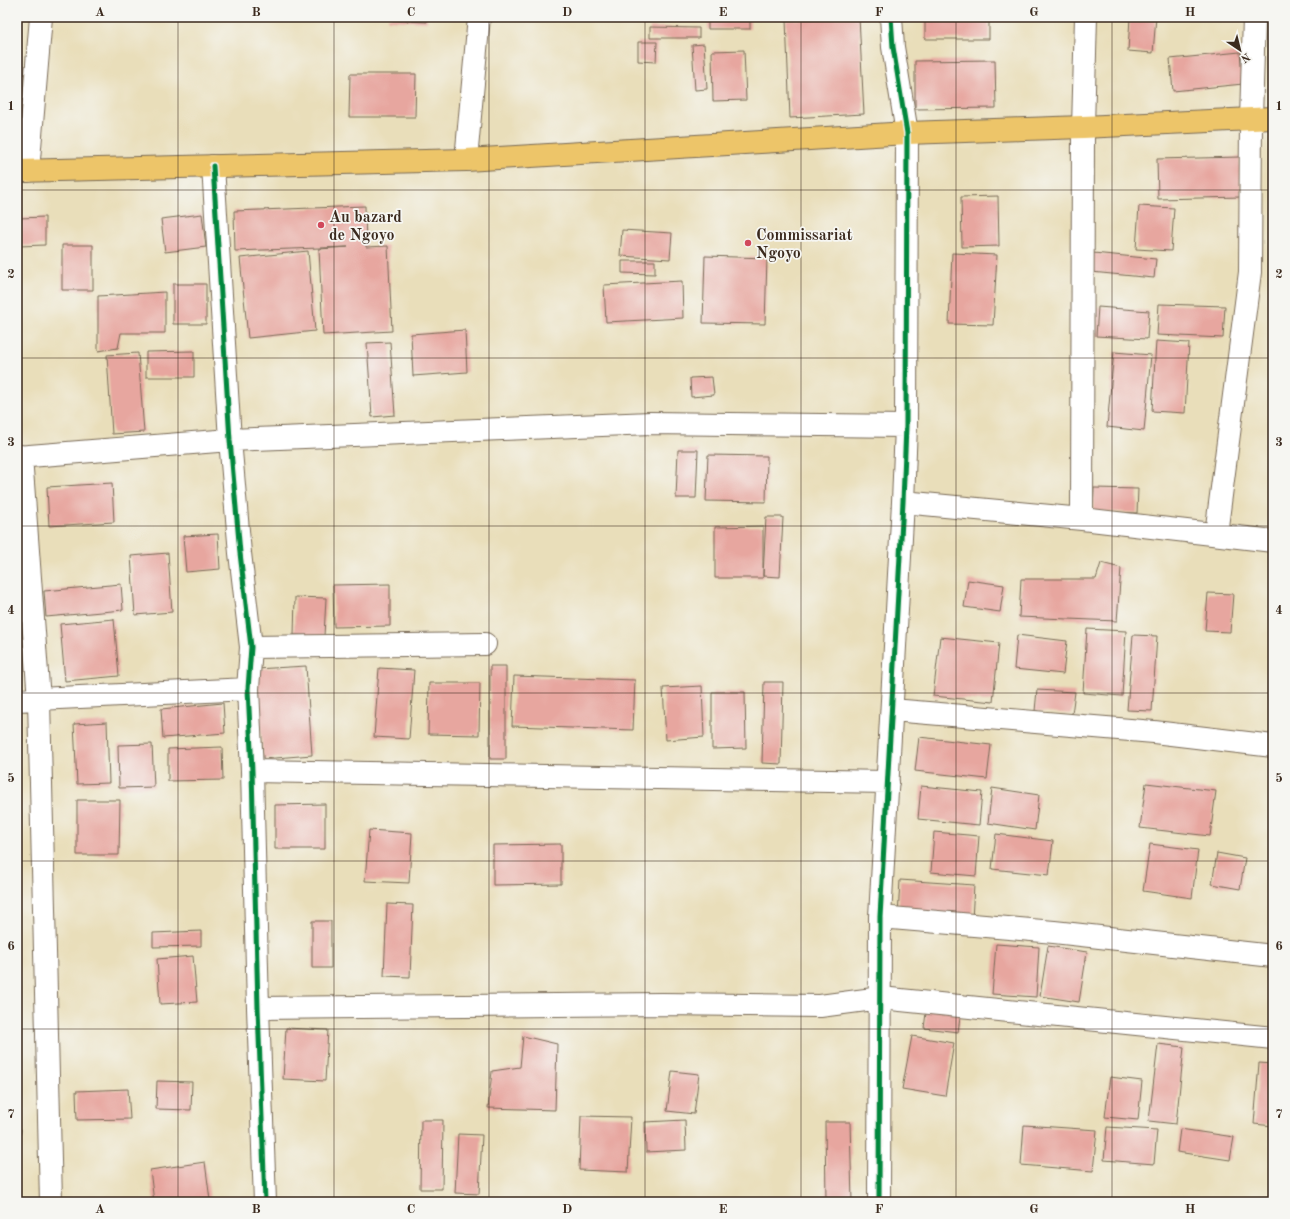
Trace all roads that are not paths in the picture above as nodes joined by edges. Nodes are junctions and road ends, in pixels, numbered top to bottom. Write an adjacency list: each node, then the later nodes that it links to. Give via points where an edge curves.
1 (41, 17): 12 (street)
2 (479, 17): 10 (street)
3 (891, 17): 9 (street, via 893,47)
4 (1086, 17): 8 (street)
5 (1254, 17): 7 (street)
6 (1273, 118): 7 (highway)
7 (1251, 119): 8 (highway); 18 (street, via 1250,272)
8 (1083, 127): 9 (highway); 17 (street)
9 (907, 133): 10 (highway); 13 (street)
10 (466, 160): 11 (highway)
11 (214, 166): 12 (highway); 14 (street)
12 (22, 171)
13 (906, 426): 14 (street, via 650,423); 16 (street)
14 (230, 440): 15 (street); 21 (street)
15 (19, 456): 24 (street)
16 (904, 502): 17 (street); 25 (street)
17 (1082, 519): 18 (street)
18 (1216, 534): 19 (street)
19 (1273, 541)
20 (485, 644): 21 (street)
21 (251, 647): 22 (street)
22 (248, 689): 24 (street); 27 (street)
23 (17, 700): 24 (street)
24 (39, 700): 34 (street)
25 (892, 710): 26 (street, via 1154,732); 28 (street)
26 (1273, 746)
27 (252, 771): 28 (street); 32 (street)
28 (888, 782): 29 (street)
29 (880, 917): 30 (street, via 1054,932); 31 (street)
30 (1273, 956)
31 (880, 998): 32 (street, via 820,1006 662,1004); 33 (street); 36 (street)
32 (258, 1008): 35 (street)
33 (1273, 1038)
34 (51, 1202)
35 (265, 1202)
36 (880, 1202)

